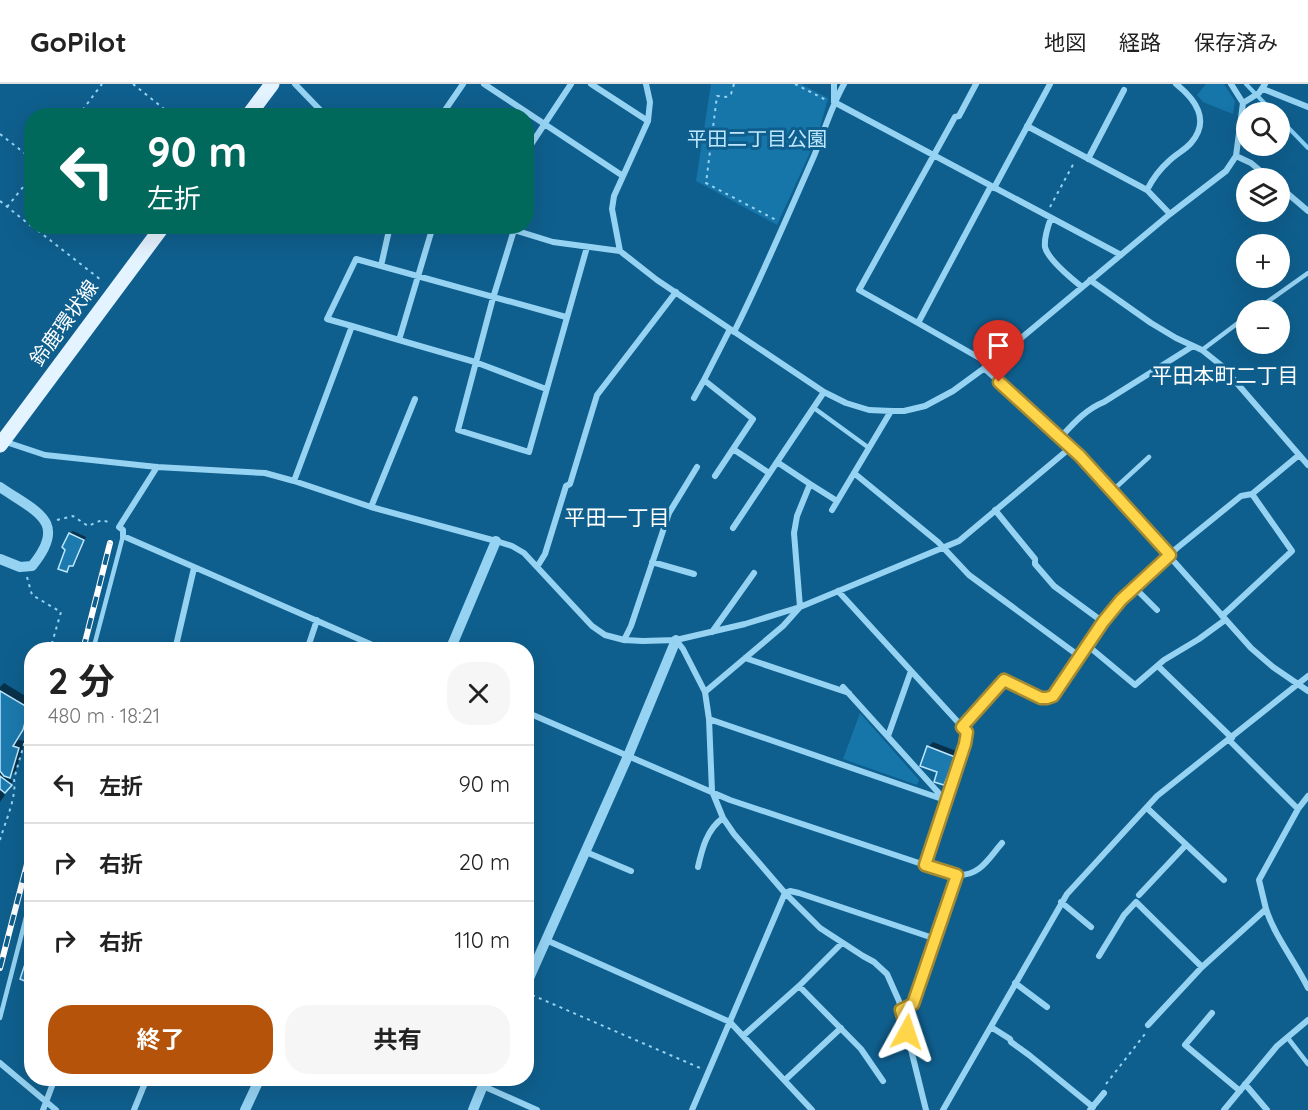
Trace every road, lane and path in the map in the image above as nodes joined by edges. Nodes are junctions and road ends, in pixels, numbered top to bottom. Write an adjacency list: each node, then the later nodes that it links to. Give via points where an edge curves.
1 (102, 84): 24 (path)
2 (133, 84): 25 (path)
3 (272, 84): 26 (main road)
4 (295, 84): 27 (street)
5 (463, 84): 28 (street)
6 (484, 84): 29 (street)
7 (571, 84): 32 (street)
8 (591, 84): 31 (street)
9 (646, 84): 31 (street, via 650,102)
10 (734, 84): 53 (path, via 731,94 717,96 706,183)
11 (795, 84): 22 (path)
12 (834, 84): 22 (street)
13 (844, 84): 22 (street)
14 (976, 84): 37 (street)
15 (1050, 84): 33 (street)
16 (1176, 84): 45 (street, via 1199,110 1197,134 1167,163)
17 (1231, 84): 20 (street)
18 (1262, 88): 21 (street); 23 (street)
19 (1124, 90): 40 (street)
20 (1244, 102)
21 (1246, 102)
22 (834, 103): 37 (street); 53 (street)
23 (1308, 107)
24 (84, 108)
25 (163, 108)
26 (254, 108)
27 (318, 108)
28 (446, 108)
29 (522, 108)
30 (534, 116): 32 (street)
31 (648, 122): 42 (street)
32 (545, 123): 35 (street); 42 (street)
33 (1027, 126): 38 (street); 44 (street)
34 (0, 134): 36 (path)
35 (534, 140)
36 (24, 153)
37 (934, 154): 44 (street); 73 (street, via 859,290)
38 (1079, 154): 40 (street); 51 (path)
39 (1236, 156): 41 (street); 50 (street, via 1226,171)
40 (1088, 159): 45 (street)
41 (1257, 168)
42 (623, 176): 61 (street, via 612,209)
43 (24, 186): 48 (path)
44 (992, 187): 51 (street); 73 (street)
45 (1147, 190): 50 (street)
46 (1290, 196): 49 (street)
47 (0, 201): 48 (path)
48 (7, 207): 52 (path)
49 (1308, 211)
50 (1170, 214): 62 (street)
51 (1048, 217): 62 (street); 68 (street, via 1045,247)
52 (24, 220)
53 (784, 224): 76 (street, via 762,277)
54 (42, 234): 66 (path)
55 (157, 234): 90 (main road, 鈴鹿環状線)
56 (388, 234): 63 (street)
57 (431, 234): 65 (street)
58 (513, 234): 70 (street)
59 (527, 234): 60 (street)
60 (587, 247): 61 (street); 72 (street)
61 (620, 251): 69 (street)
62 (1121, 255): 67 (street)
63 (381, 266): 65 (street); 75 (street, via 356,259 327,319)
64 (1308, 273): 71 (lane)
65 (418, 277): 70 (street); 77 (street)
66 (101, 280)
67 (1090, 280): 68 (street); 78 (street, via 1151,323)
68 (1082, 287): 81 (street)
69 (676, 292): 76 (street); 121 (street, via 597,395 570,484)
70 (493, 298): 72 (street); 80 (street)
71 (1270, 300)
72 (566, 317): 83 (street)
73 (918, 323): 81 (street)
74 (1236, 324): 79 (lane)
75 (352, 326): 77 (street); 103 (street)
76 (732, 331): 82 (street); 84 (street)
77 (399, 340): 80 (street)
78 (1193, 346): 79 (street); 89 (street, via 1095,406)
79 (1202, 350): 94 (street, via 1222,366)
80 (475, 362): 83 (street); 83 (street, via 458,430 529,452)
81 (987, 366): 88 (street, via 937,400); 89 (street)
82 (704, 380): 85 (street); 93 (street, via 753,419)
83 (546, 390)
84 (824, 392): 87 (street); 88 (street, via 869,410)
85 (694, 398)
86 (415, 399): 109 (street)
87 (814, 408): 91 (lane); 96 (street)
88 (891, 411): 91 (street)
89 (1060, 438): 92 (street)
90 (1, 443): 98 (street, via 45,455)
91 (868, 448): 101 (street)
92 (1070, 448): 106 (street); 111 (street)
93 (733, 449): 100 (street); 102 (street)
94 (1299, 455): 97 (street); 107 (street)
95 (1149, 457): 106 (lane)
96 (777, 462): 100 (street); 104 (street)
97 (1308, 465)
98 (157, 467): 103 (street, via 265,473); 113 (street)
99 (697, 467): 120 (street, via 669,513)
100 (769, 473): 114 (street)
101 (854, 473): 108 (street); 117 (street)
102 (715, 476)
103 (294, 481): 109 (street)
104 (810, 484): 108 (street); 128 (street, via 794,533)
105 (0, 487): 112 (street, via 36,512)
106 (1112, 491): 118 (street)
107 (1252, 494): 118 (street, via 1240,496); 130 (street, via 1292,551)
108 (837, 501): 110 (street)
109 (371, 507): 116 (street)
110 (832, 510)
111 (995, 510): 117 (street, via 959,541); 132 (street, via 1054,586)
112 (48, 526): 113 (path, via 73,516 88,526 102,520); 122 (street, via 50,535 41,555)
113 (119, 527): 115 (street)
114 (733, 528)
115 (123, 536): 123 (street); 137 (lane)
116 (496, 541): 121 (street, via 524,553); 141 (street)
117 (941, 547): 127 (street); 143 (street, via 969,575)
118 (1170, 555): 126 (street); 130 (street)
119 (0, 559): 122 (street)
120 (652, 562): 125 (street); 134 (street)
121 (537, 567): 134 (street, via 592,626 605,635)
122 (26, 568): 136 (path, via 32,595 61,612)
123 (194, 568): 131 (street); 138 (street)
124 (754, 573): 133 (street)
125 (694, 574)
126 (1135, 588): 129 (street); 132 (street)
127 (838, 591): 128 (street); 146 (street)
128 (800, 607): 133 (street); 144 (street)
129 (1157, 610)
130 (1223, 618): 145 (street); 148 (street, via 1251,648)
131 (317, 620): 139 (street); 140 (street)
132 (1103, 622): 142 (street)
133 (712, 632): 135 (street)
134 (624, 640): 135 (street)
135 (676, 640): 151 (street); 159 (street)
136 (52, 642)
137 (95, 642)
138 (177, 642)
139 (310, 642)
140 (366, 642)
141 (453, 642)
142 (1087, 645): 143 (street); 145 (street, via 1135,685)
143 (1079, 656): 155 (street, via 1053,696 1041,698 1004,680)
144 (746, 658): 151 (street); 152 (street)
145 (1158, 666): 157 (street)
146 (911, 671): 155 (street); 156 (street)
147 (1308, 676): 148 (street)
148 (1297, 684): 150 (street); 157 (street)
149 (843, 687): 152 (street)
150 (1308, 691)
151 (705, 692): 154 (street)
152 (850, 694): 156 (street)
153 (534, 715): 159 (street)
154 (709, 719): 160 (street); 162 (street)
155 (962, 727): 162 (street, via 966,738)
156 (888, 736): 162 (street)
157 (1231, 739): 163 (street); 164 (street)
158 (24, 744): 166 (path)
159 (628, 756): 160 (street); 169 (street)
160 (712, 791): 165 (street); 170 (street)
161 (1308, 796): 164 (street)
162 (945, 800): 170 (street)
163 (1147, 808): 168 (street); 177 (street)
164 (1298, 809): 178 (street, via 1259,880)
165 (723, 818): 171 (street, via 713,824); 175 (street)
166 (0, 840)
167 (1002, 843): 173 (street, via 975,873)
168 (1186, 845): 174 (street); 176 (street)
169 (586, 852): 172 (street); 182 (street)
170 (925, 865): 173 (street)
171 (698, 867)
172 (632, 871)
173 (957, 875): 181 (street)
174 (1224, 880)
175 (785, 893): 181 (street, via 799,893); 183 (street, via 820,928); 196 (street)
176 (1140, 895)
177 (1061, 902): 180 (street); 187 (street)
178 (1266, 909): 186 (street); 189 (street)
179 (24, 925): 194 (lane)
180 (1091, 927)
181 (936, 939): 192 (street, via 913,1004)
182 (546, 940): 185 (street); 196 (street)
183 (842, 943): 188 (street); 192 (street, via 884,969)
184 (1099, 956): 186 (street, via 1136,902)
185 (534, 967)
186 (1203, 967): 197 (street)
187 (1016, 983): 191 (street); 198 (street)
188 (799, 986): 199 (street); 200 (street)
189 (1308, 988)
190 (534, 996): 204 (path)
191 (1047, 1007)
192 (901, 1010): 227 (street)
193 (1212, 1014): 215 (street, via 1185,1045)
194 (0, 1018)
195 (1308, 1020): 201 (street)
196 (730, 1022): 200 (street); 204 (street)
197 (1148, 1025): 216 (path, via 1150,1029 1102,1088)
198 (991, 1027): 218 (street); 228 (street)
199 (841, 1028): 205 (street); 206 (street)
200 (744, 1035): 205 (street)
201 (1287, 1037): 203 (lane); 208 (street)
202 (0, 1063): 207 (street)
203 (1308, 1064)
204 (708, 1071): 225 (street)
205 (784, 1080): 226 (street)
206 (883, 1081)
207 (24, 1083)
208 (1245, 1084): 215 (street); 230 (street)
209 (28, 1086): 217 (street)
210 (52, 1086): 217 (street)
211 (144, 1086): 221 (street)
212 (256, 1086): 222 (street)
213 (483, 1086): 223 (street)
214 (492, 1086): 224 (street)
215 (1240, 1091): 229 (street)
216 (1104, 1093): 218 (street)
217 (46, 1101): 219 (street); 220 (street)
218 (1091, 1109)
219 (43, 1110)
220 (56, 1110)
221 (134, 1110)
222 (244, 1110)
223 (473, 1110)
224 (537, 1110)
225 (692, 1110)
226 (812, 1110)
227 (926, 1110)
228 (943, 1110)
229 (1224, 1110)
230 (1267, 1110)

